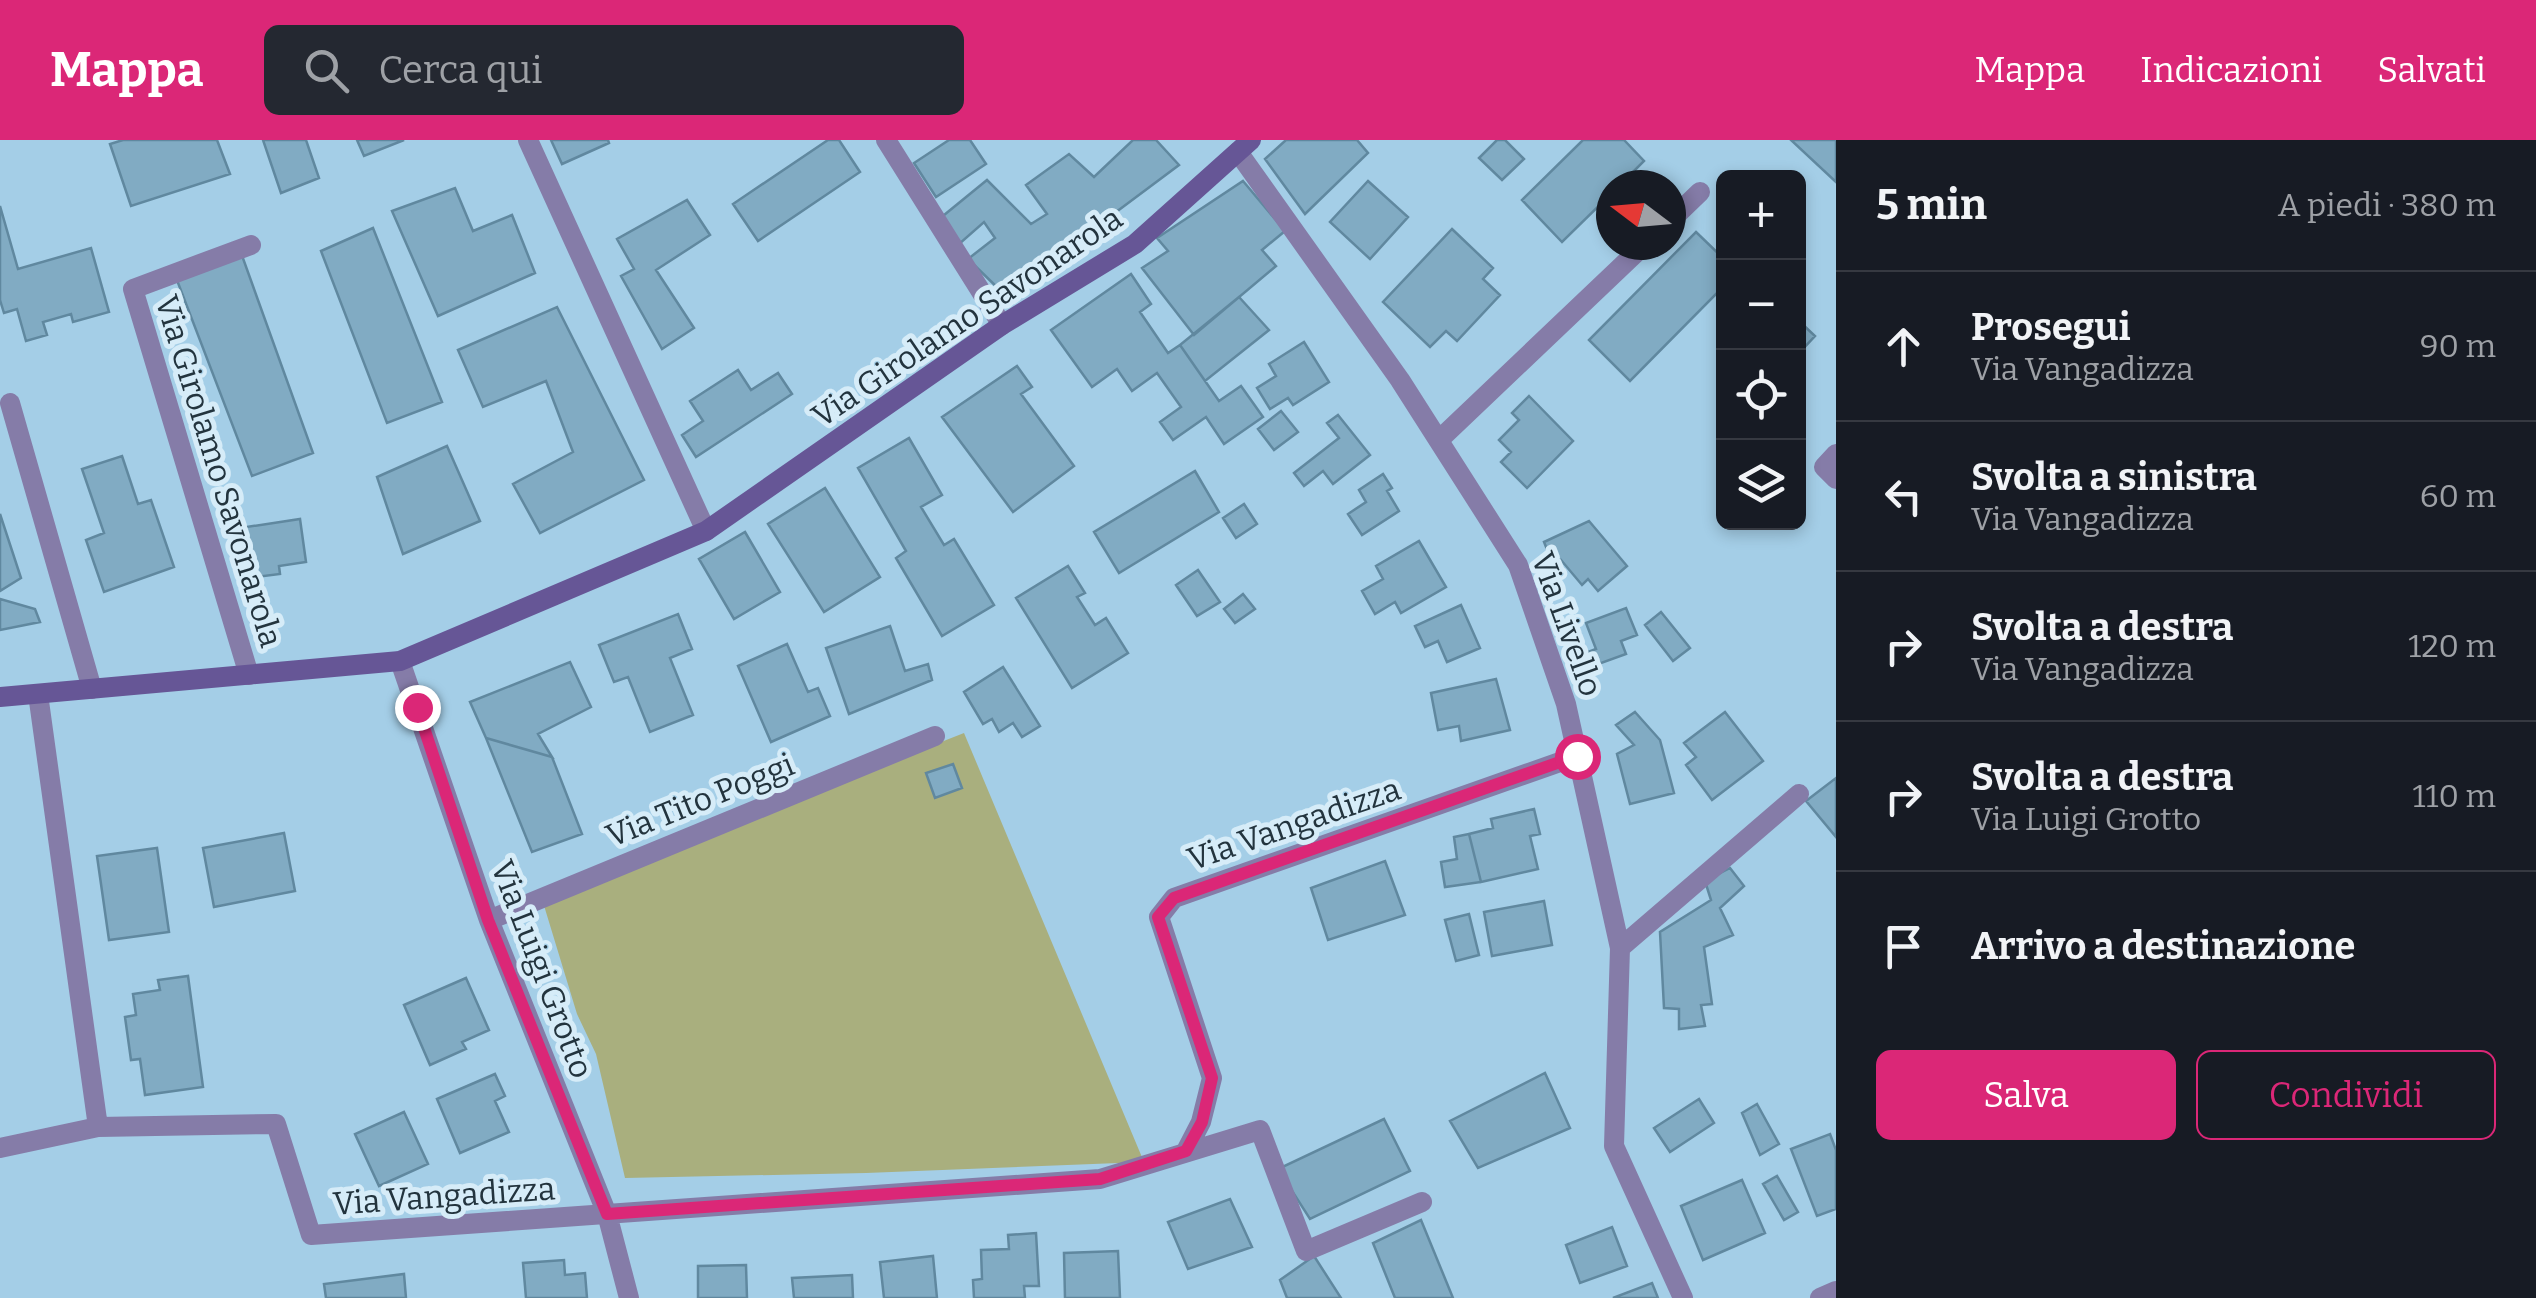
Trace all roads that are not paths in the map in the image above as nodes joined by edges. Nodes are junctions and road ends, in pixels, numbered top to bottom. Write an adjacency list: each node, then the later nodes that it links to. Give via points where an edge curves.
1 (528, 140): 13 (street)
2 (886, 140): 8 (street)
3 (1245, 146): 8 (street, Via Girolamo Savonarola, via 1135,244); 10 (street, Via Livello)
4 (1700, 192): 5 (street)
5 (1686, 206)
6 (251, 244): 15 (street, Via Girolamo Savonarola, via 133,290)
7 (1628, 260): 10 (street)
8 (1002, 325): 13 (street, Via Girolamo Savonarola)
9 (10, 403): 16 (street)
10 (1439, 440): 20 (street, Via Livello, via 1518,565)
11 (1836, 454): 12 (street, via 1824,467)
12 (1836, 479)
13 (706, 530): 14 (street, Via Girolamo Savonarola)
14 (400, 661): 15 (street, Via Girolamo Savonarola); 22 (street, Via Luigi Grotto)
15 (249, 676): 16 (street, Via Girolamo Savonarola)
16 (92, 689): 17 (street, Via Girolamo Savonarola)
17 (38, 694): 18 (street, Via Girolamo Savonarola); 24 (street)
18 (0, 697)
19 (935, 736): 22 (street, Via Tito Poggi)
20 (1577, 756): 23 (street, Via Livello); 26 (street, Via Vangadizza, via 1174,898 1158,917 1212,1078 1202,1122)
21 (1799, 794): 23 (street)
22 (488, 920): 28 (street, Via Luigi Grotto)
23 (1620, 948): 31 (street, Via Livello, via 1614,1146)
24 (98, 1127): 25 (street); 28 (street, Via Vangadizza, via 276,1124 311,1235)
25 (0, 1148)
26 (1186, 1151): 27 (street, Via Vangadizza, via 1260,1130 1306,1250); 28 (street, Via Vangadizza, via 1100,1179)
27 (1422, 1202)
28 (607, 1214): 30 (street, Via Luigi Grotto)
29 (1836, 1292): 32 (street)
30 (629, 1298)
31 (1683, 1298)
32 (1820, 1298)

